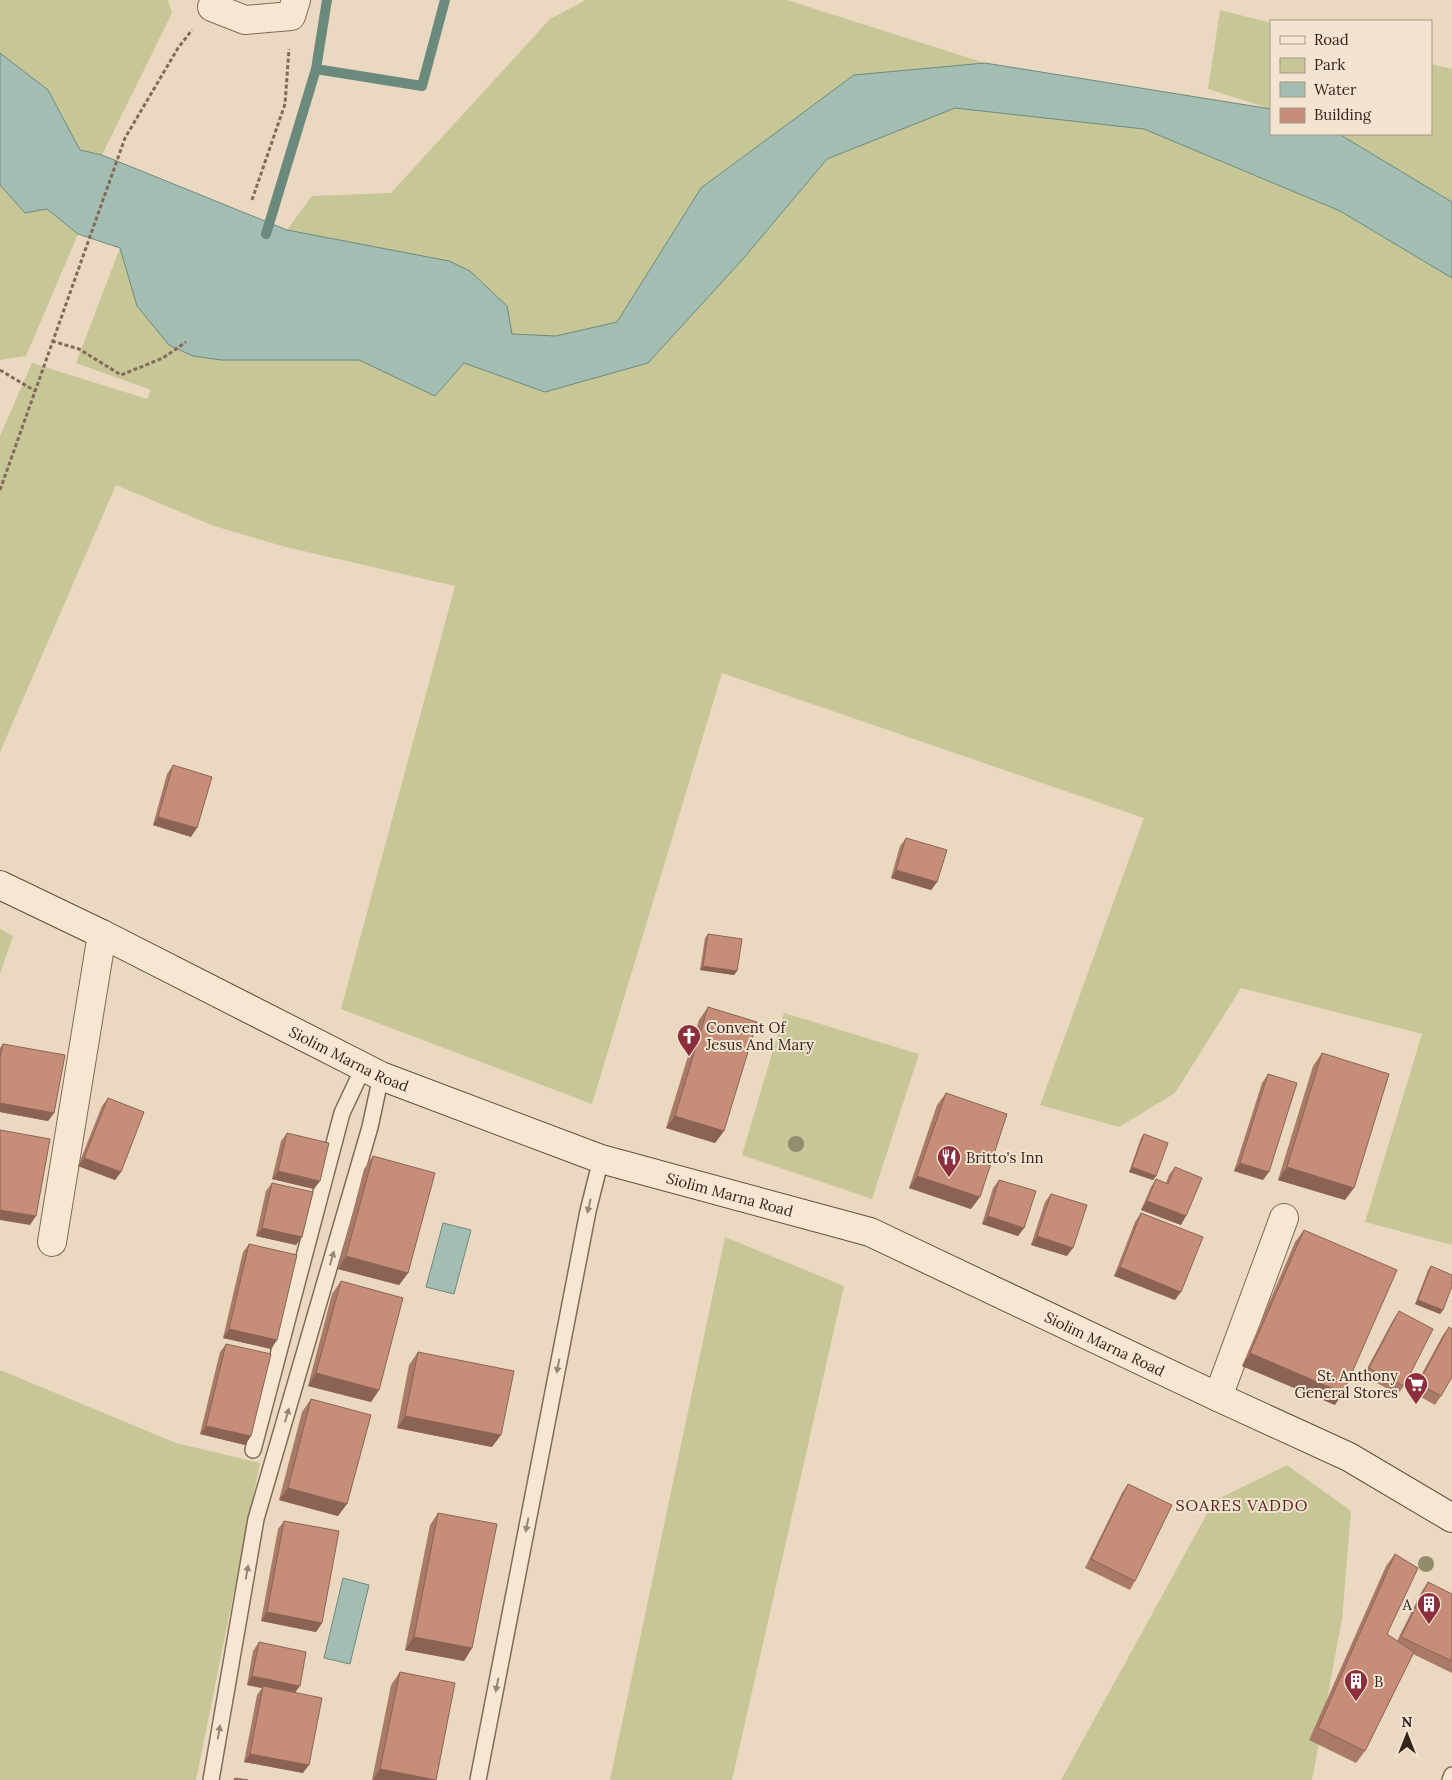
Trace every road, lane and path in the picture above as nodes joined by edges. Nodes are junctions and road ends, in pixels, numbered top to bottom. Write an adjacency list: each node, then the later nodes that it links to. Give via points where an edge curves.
1 (212, 7): 2 (main road, via 245,20); 4 (path, via 178,48 125,138)
2 (294, 8): 3 (path, via 284,104)
3 (252, 200)
4 (52, 341): 5 (path, via 79,349 121,374 163,358); 7 (path)
5 (186, 342)
6 (0, 370): 7 (path)
7 (35, 391): 8 (path)
8 (0, 490)
9 (0, 885): 10 (main road, Siolim Marna Road)
10 (102, 934): 11 (main road, Siolim Marna Road); 14 (main road)
11 (372, 1072): 12 (main road, Siolim Marna Road); 16 (lane, via 342,1113); 19 (lane, one-way to 11, via 256,1519 370,1127)
12 (601, 1159): 15 (main road, Siolim Marna Road, via 870,1232); 20 (lane, one-way to 20, via 588,1211)
13 (1284, 1218): 15 (main road)
14 (52, 1242)
15 (1218, 1397): 17 (main road, Siolim Marna Road, via 1349,1457)
16 (253, 1450)
17 (1452, 1518)
18 (1452, 1775): 21 (lane)
19 (211, 1780)
20 (478, 1780)
21 (1450, 1780)

